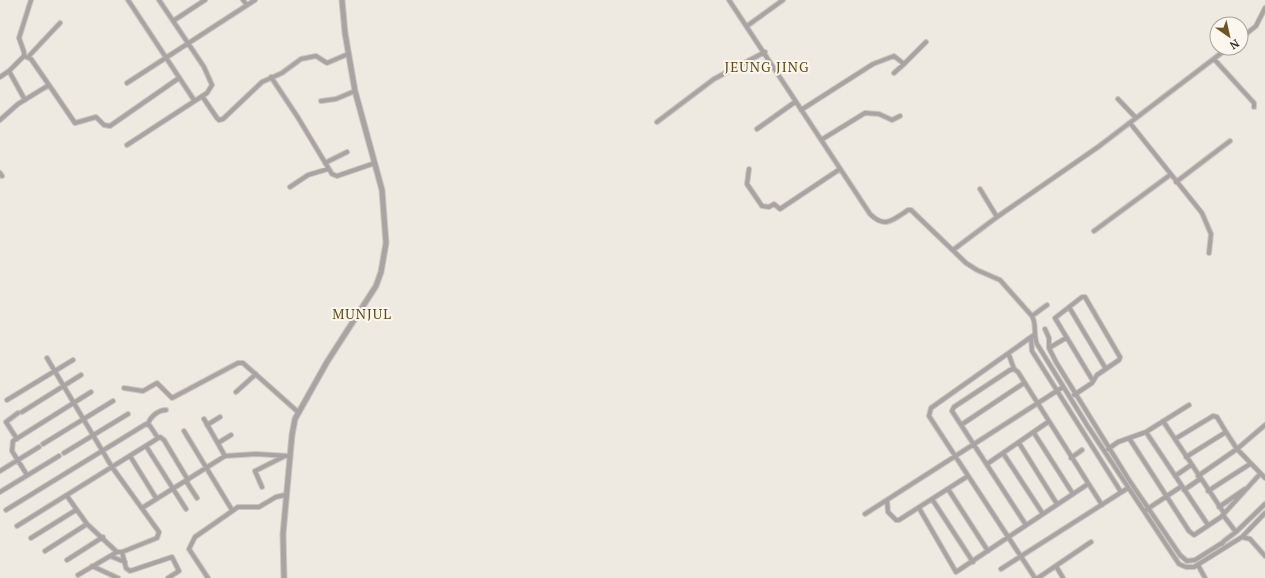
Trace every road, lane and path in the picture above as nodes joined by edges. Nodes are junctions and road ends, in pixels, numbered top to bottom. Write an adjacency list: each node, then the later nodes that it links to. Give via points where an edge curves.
1 (31, 0): 20 (street, via 19,38)
2 (128, 0): 22 (street)
3 (159, 0): 12 (street)
4 (205, 0): 12 (street)
5 (243, 0): 10 (street)
6 (255, 0): 10 (street)
7 (342, 0): 19 (street)
8 (729, 0): 14 (street)
9 (783, 0): 14 (street)
10 (247, 5): 17 (street)
11 (1265, 8): 15 (street, via 1256,26)
12 (173, 21): 17 (street)
13 (60, 23): 20 (street)
14 (747, 26): 18 (street)
15 (1249, 32)
16 (926, 42): 24 (street)
17 (188, 44): 22 (street); 33 (street, via 210,77 211,89)
18 (765, 52): 38 (street); 44 (street, via 714,79)
19 (348, 54): 28 (street, via 327,63 316,56 307,56 282,73); 32 (street)
20 (26, 56): 25 (street); 31 (street)
21 (1218, 56): 23 (street)
22 (166, 57): 29 (street); 30 (street)
23 (1214, 59): 39 (street, via 1254,103); 42 (street)
24 (904, 64): 26 (street); 40 (street, via 894,56 873,64)
25 (9, 71): 27 (street); 35 (street)
26 (894, 74)
27 (0, 77)
28 (271, 77): 33 (street, via 219,120); 51 (street)
29 (179, 78): 31 (street, via 110,126 104,125 96,117 76,123); 36 (street)
30 (127, 83)
31 (49, 85): 35 (street)
32 (354, 91): 37 (street, via 336,99); 52 (street)
33 (202, 96): 36 (street)
34 (1118, 99): 42 (street)
35 (25, 100): 43 (street)
36 (194, 100): 49 (street)
37 (321, 101)
38 (796, 102): 40 (street); 46 (street)
39 (1254, 107)
40 (801, 110): 47 (street)
41 (900, 116): 47 (street, via 892,120 879,114 860,114)
42 (1136, 118): 45 (street)
43 (0, 120)
44 (657, 122)
45 (1130, 123): 56 (street); 60 (street)
46 (757, 129)
47 (821, 140): 55 (street)
48 (1230, 141): 57 (street)
49 (127, 145)
50 (348, 152): 51 (street)
51 (325, 163): 53 (street)
52 (375, 163): 53 (street, via 337,176); 97 (street, via 385,216 386,243 381,272 376,286)
53 (328, 169): 58 (street, via 308,175)
54 (749, 169): 55 (street, via 747,184 762,206 769,207 774,204 779,209)
55 (840, 170): 62 (street, via 876,220 888,222 911,210)
56 (1170, 175): 57 (street); 61 (street)
57 (1176, 182): 63 (street, via 1202,213 1209,226)
58 (290, 187)
59 (980, 189): 60 (street)
60 (997, 217): 62 (street)
61 (1094, 231)
62 (952, 250): 66 (street, via 977,270 1000,280)
63 (1209, 253)
64 (1048, 305): 66 (street)
65 (1068, 307): 69 (street, via 1055,318); 75 (street); 75 (street, via 1085,297 1120,357)
66 (1032, 316): 68 (street, via 1035,324)
67 (1045, 329): 70 (street, via 1049,338)
68 (1032, 337): 71 (street); 81 (street); 86 (street, via 1030,349)
69 (1066, 338): 70 (street); 80 (street)
70 (1049, 348): 79 (street)
71 (1009, 355): 74 (street); 137 (street, via 931,408 929,416)
72 (46, 358): 76 (street)
73 (73, 360): 76 (street)
74 (1014, 369): 82 (street); 106 (street, via 954,407 952,410)
75 (1106, 369): 80 (street)
76 (54, 370): 83 (street); 91 (street)
77 (256, 374): 85 (street, via 238,363 172,398 157,383 143,391); 88 (street); 97 (street)
78 (81, 375): 83 (street)
79 (1066, 378): 81 (street); 89 (street)
80 (1093, 381): 89 (street)
81 (1060, 382): 84 (street)
82 (1024, 383): 94 (street); 106 (street)
83 (64, 386): 93 (street); 116 (street, via 6,422)
84 (1063, 387): 86 (street); 90 (street)
85 (124, 388)
86 (1057, 390): 94 (street); 129 (street)
87 (91, 392): 93 (street)
88 (236, 392)
89 (1076, 394): 90 (street); 125 (street)
90 (1070, 397): 124 (street)
91 (7, 400)
92 (112, 401): 100 (street)
93 (73, 403): 100 (street); 116 (street)
94 (1037, 404): 103 (street); 121 (street)
95 (1189, 405): 102 (street)
96 (166, 410): 104 (street, via 156,414)
97 (298, 412): 136 (street)
98 (128, 414): 112 (street)
99 (220, 417): 105 (street)
100 (83, 419): 112 (street); 120 (street)
101 (204, 419): 105 (street)
102 (1163, 421): 109 (street); 117 (street)
103 (1048, 422): 111 (street); 139 (street)
104 (148, 424): 114 (street); 128 (street)
105 (207, 424): 118 (street)
106 (961, 425): 121 (street)
107 (1265, 425): 126 (street)
108 (184, 431): 145 (street)
109 (1146, 432): 115 (street); 150 (street)
110 (1226, 432): 117 (street, via 1217,417 1213,416); 126 (street); 138 (street)
111 (1034, 433): 119 (street); 166 (street)
112 (93, 435): 128 (street); 131 (street)
113 (231, 435): 118 (street)
114 (158, 438): 122 (street); 153 (street, via 164,440)
115 (1129, 438): 125 (street); 169 (street)
116 (17, 439): 140 (street, via 12,441 12,451)
117 (1175, 439): 138 (street)
118 (218, 443): 135 (street)
119 (1018, 443): 132 (street); 174 (street)
120 (43, 444)
121 (974, 445): 137 (street); 141 (street)
122 (146, 446): 134 (street); 160 (street)
123 (39, 447): 140 (street)
124 (1101, 447): 129 (street); 130 (street)
125 (1109, 448): 130 (street); 154 (street)
126 (1236, 449): 142 (street); 151 (street)
127 (1082, 450): 139 (street)
128 (103, 451): 144 (street); 182 (street)
129 (1095, 451): 165 (street)
130 (1104, 452): 155 (street)
131 (64, 453)
132 (1002, 453): 141 (street); 188 (street)
133 (59, 456): 148 (street)
134 (130, 456): 144 (street); 170 (street)
135 (225, 456): 136 (street); 145 (street)
136 (288, 456): 157 (street, via 255,471); 167 (street)
137 (956, 457): 149 (street); 173 (street)
138 (1186, 457): 143 (street)
139 (1071, 458): 156 (street)
140 (17, 460): 146 (street); 148 (street)
141 (987, 464): 191 (street)
142 (1250, 464): 147 (street); 163 (street)
143 (1191, 465): 150 (street); 151 (street)
144 (112, 467): 168 (street); 178 (street)
145 (207, 468): 153 (street); 184 (street)
146 (0, 471)
147 (1260, 474): 152 (street); 162 (street)
148 (27, 475): 164 (street)
149 (968, 476): 161 (street); 198 (street)
150 (1176, 476): 159 (street)
151 (1199, 477): 159 (street); 163 (street)
152 (1265, 478)
153 (187, 480): 160 (street); 171 (street)
154 (1129, 480): 155 (street); 181 (street)
155 (1125, 483): 158 (street)
156 (1088, 484): 166 (street); 176 (street)
157 (262, 487)
158 (1128, 488): 165 (street); 185 (street)
159 (1183, 488): 169 (street); 192 (street)
160 (172, 489): 170 (street); 180 (street)
161 (948, 489): 172 (street); 204 (street)
162 (1246, 489): 177 (street); 189 (street)
163 (1208, 491): 177 (street)
164 (0, 492)
165 (1121, 492): 176 (street)
166 (1073, 494): 174 (street)
167 (286, 495): 184 (street, via 276,497 259,507 241,506); 219 (street, via 282,534)
168 (67, 496): 183 (street); 193 (street)
169 (1167, 496): 181 (street); 192 (street, via 1192,534)
170 (156, 498): 178 (street)
171 (197, 498)
172 (932, 499): 179 (street); 210 (street)
173 (888, 500): 179 (street, via 888,512 896,520); 187 (street)
174 (1057, 504): 188 (street)
175 (1265, 504): 194 (street)
176 (1102, 505): 207 (street)
177 (1219, 507): 189 (street)
178 (142, 508): 203 (street, via 159,535)
179 (919, 508): 210 (street, via 953,570 959,571)
180 (186, 509)
181 (1148, 509): 185 (street); 200 (street, via 1185,560 1195,560)
182 (6, 510)
183 (76, 510): 190 (street); 197 (street)
184 (232, 510): 218 (street, via 195,537 189,546 189,550)
185 (1144, 512): 211 (street, via 1179,564 1190,568)
186 (1265, 513): 196 (street)
187 (865, 514)
188 (1043, 514): 191 (street)
189 (1223, 514): 192 (street); 194 (street)
190 (87, 524): 195 (street); 202 (street)
191 (1026, 525): 198 (street)
192 (1208, 525)
193 (17, 526)
194 (1236, 532): 200 (street)
195 (102, 537): 203 (street); 208 (street)
196 (1242, 537): 201 (street); 206 (street, via 1253,542)
197 (31, 538)
198 (1008, 538): 204 (street); 207 (street)
199 (1091, 542): 213 (street)
200 (1222, 543): 201 (street)
201 (1224, 548): 211 (street)
202 (45, 551)
203 (120, 552): 205 (street); 209 (street)
204 (988, 552): 210 (street)
205 (110, 556): 209 (street); 212 (street)
206 (1265, 556)
207 (1021, 558): 214 (street); 220 (street)
208 (67, 560)
209 (125, 562): 217 (street, via 126,568 130,571 172,557 179,570)
210 (973, 562)
211 (1198, 565): 222 (street)
212 (92, 566): 215 (street); 216 (street)
213 (1056, 566): 220 (street); 221 (street)
214 (1001, 569)
215 (78, 575)
216 (118, 578)
217 (168, 578)
218 (208, 578)
219 (284, 578)
220 (1036, 578)
221 (1063, 578)
222 (1205, 578)

